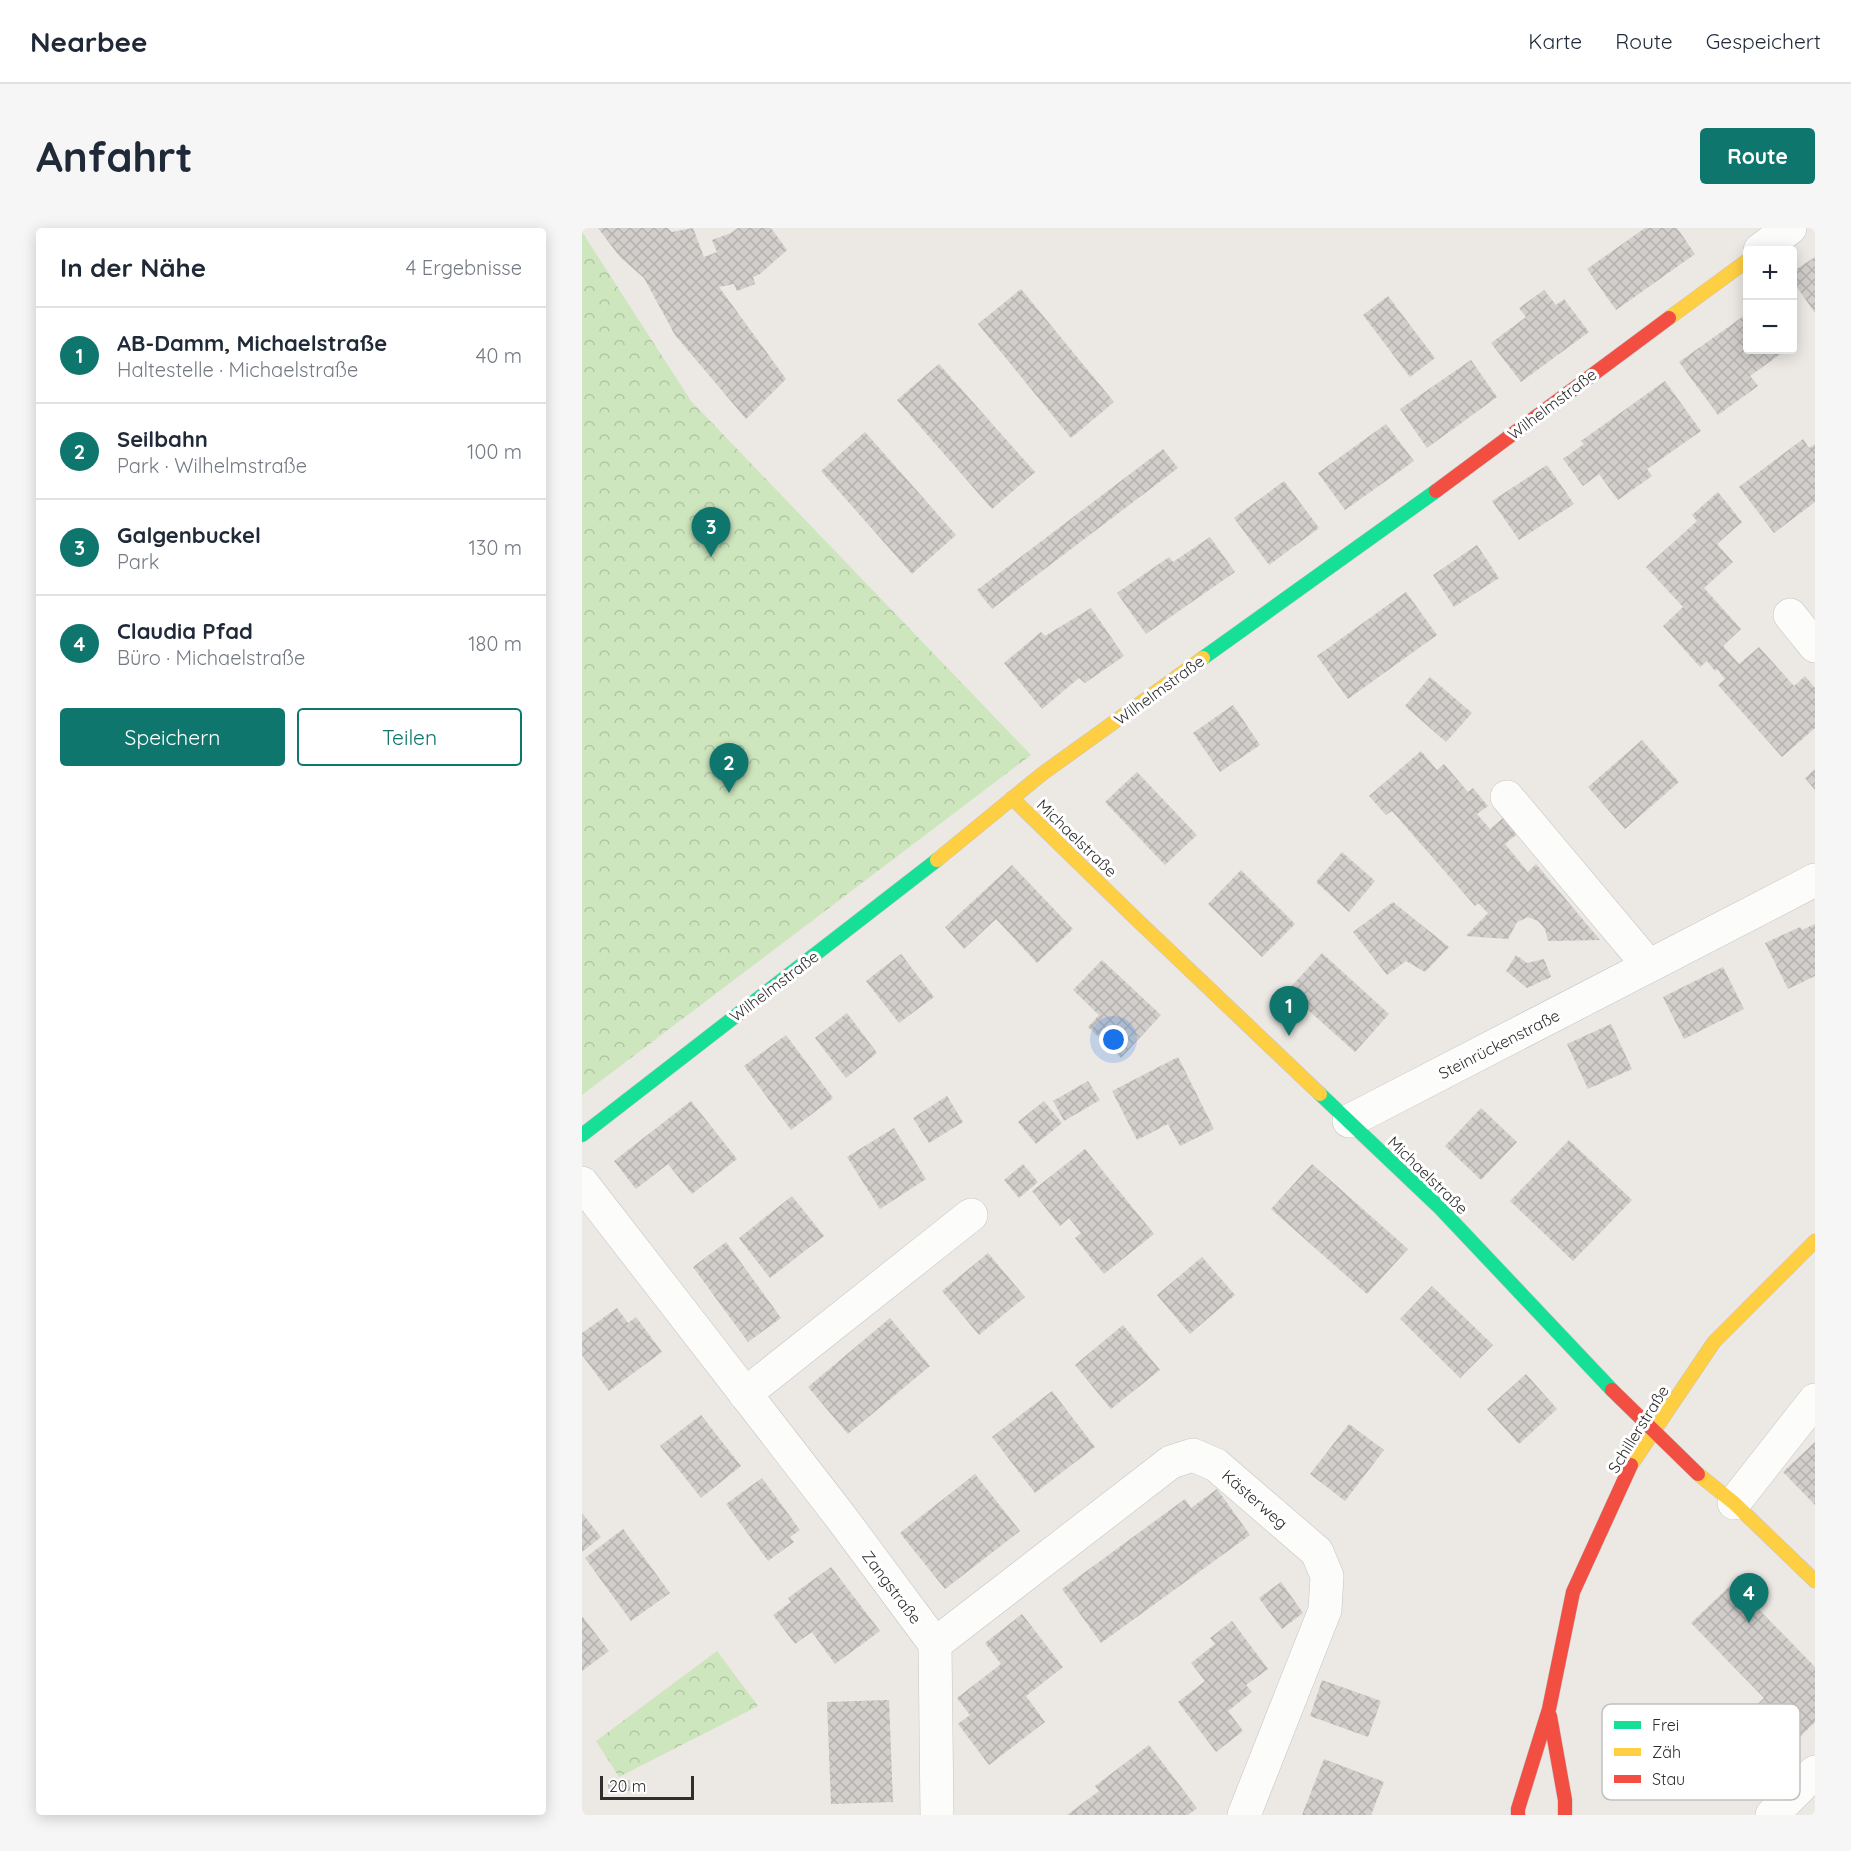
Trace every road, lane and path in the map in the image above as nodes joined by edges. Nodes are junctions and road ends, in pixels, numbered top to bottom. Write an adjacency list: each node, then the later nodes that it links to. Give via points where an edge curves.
1 (1790, 228): 2 (street)
2 (1765, 246)
3 (1743, 264): 7 (street, Wilhelmstraße)
4 (1790, 615): 5 (street)
5 (1815, 646)
6 (1507, 797): 9 (street)
7 (1012, 798): 10 (street, Michaelstraße); 11 (street, Wilhelmstraße, via 920,874)
8 (1815, 880): 9 (street, Steinrückenstraße)
9 (1648, 966): 10 (street, Steinrückenstraße)
10 (1349, 1121): 17 (street, Michaelstraße, bridge, via 1440,1208 1612,1390 1698,1474)
11 (582, 1135)
12 (582, 1183): 15 (street, Zangstraße)
13 (971, 1215): 15 (street)
14 (1815, 1240): 20 (street, Schillerstraße, via 1714,1342 1630,1467 1573,1592)
15 (745, 1394): 19 (street, Zangstraße)
16 (1815, 1400): 17 (street)
17 (1734, 1503): 18 (street, Michaelstraße)
18 (1815, 1581)
19 (935, 1644): 24 (street); 25 (street, Kästerweg, via 1171,1462 1193,1455 1216,1465 1317,1552 1327,1576 1325,1610)
20 (1549, 1709): 26 (street, Schillerstraße); 27 (street, Schillerstraße)
21 (1815, 1772): 22 (street)
22 (1800, 1787)
23 (1787, 1800): 28 (street)
24 (937, 1815)
25 (1244, 1815)
26 (1518, 1815)
27 (1565, 1815)
28 (1772, 1815)

